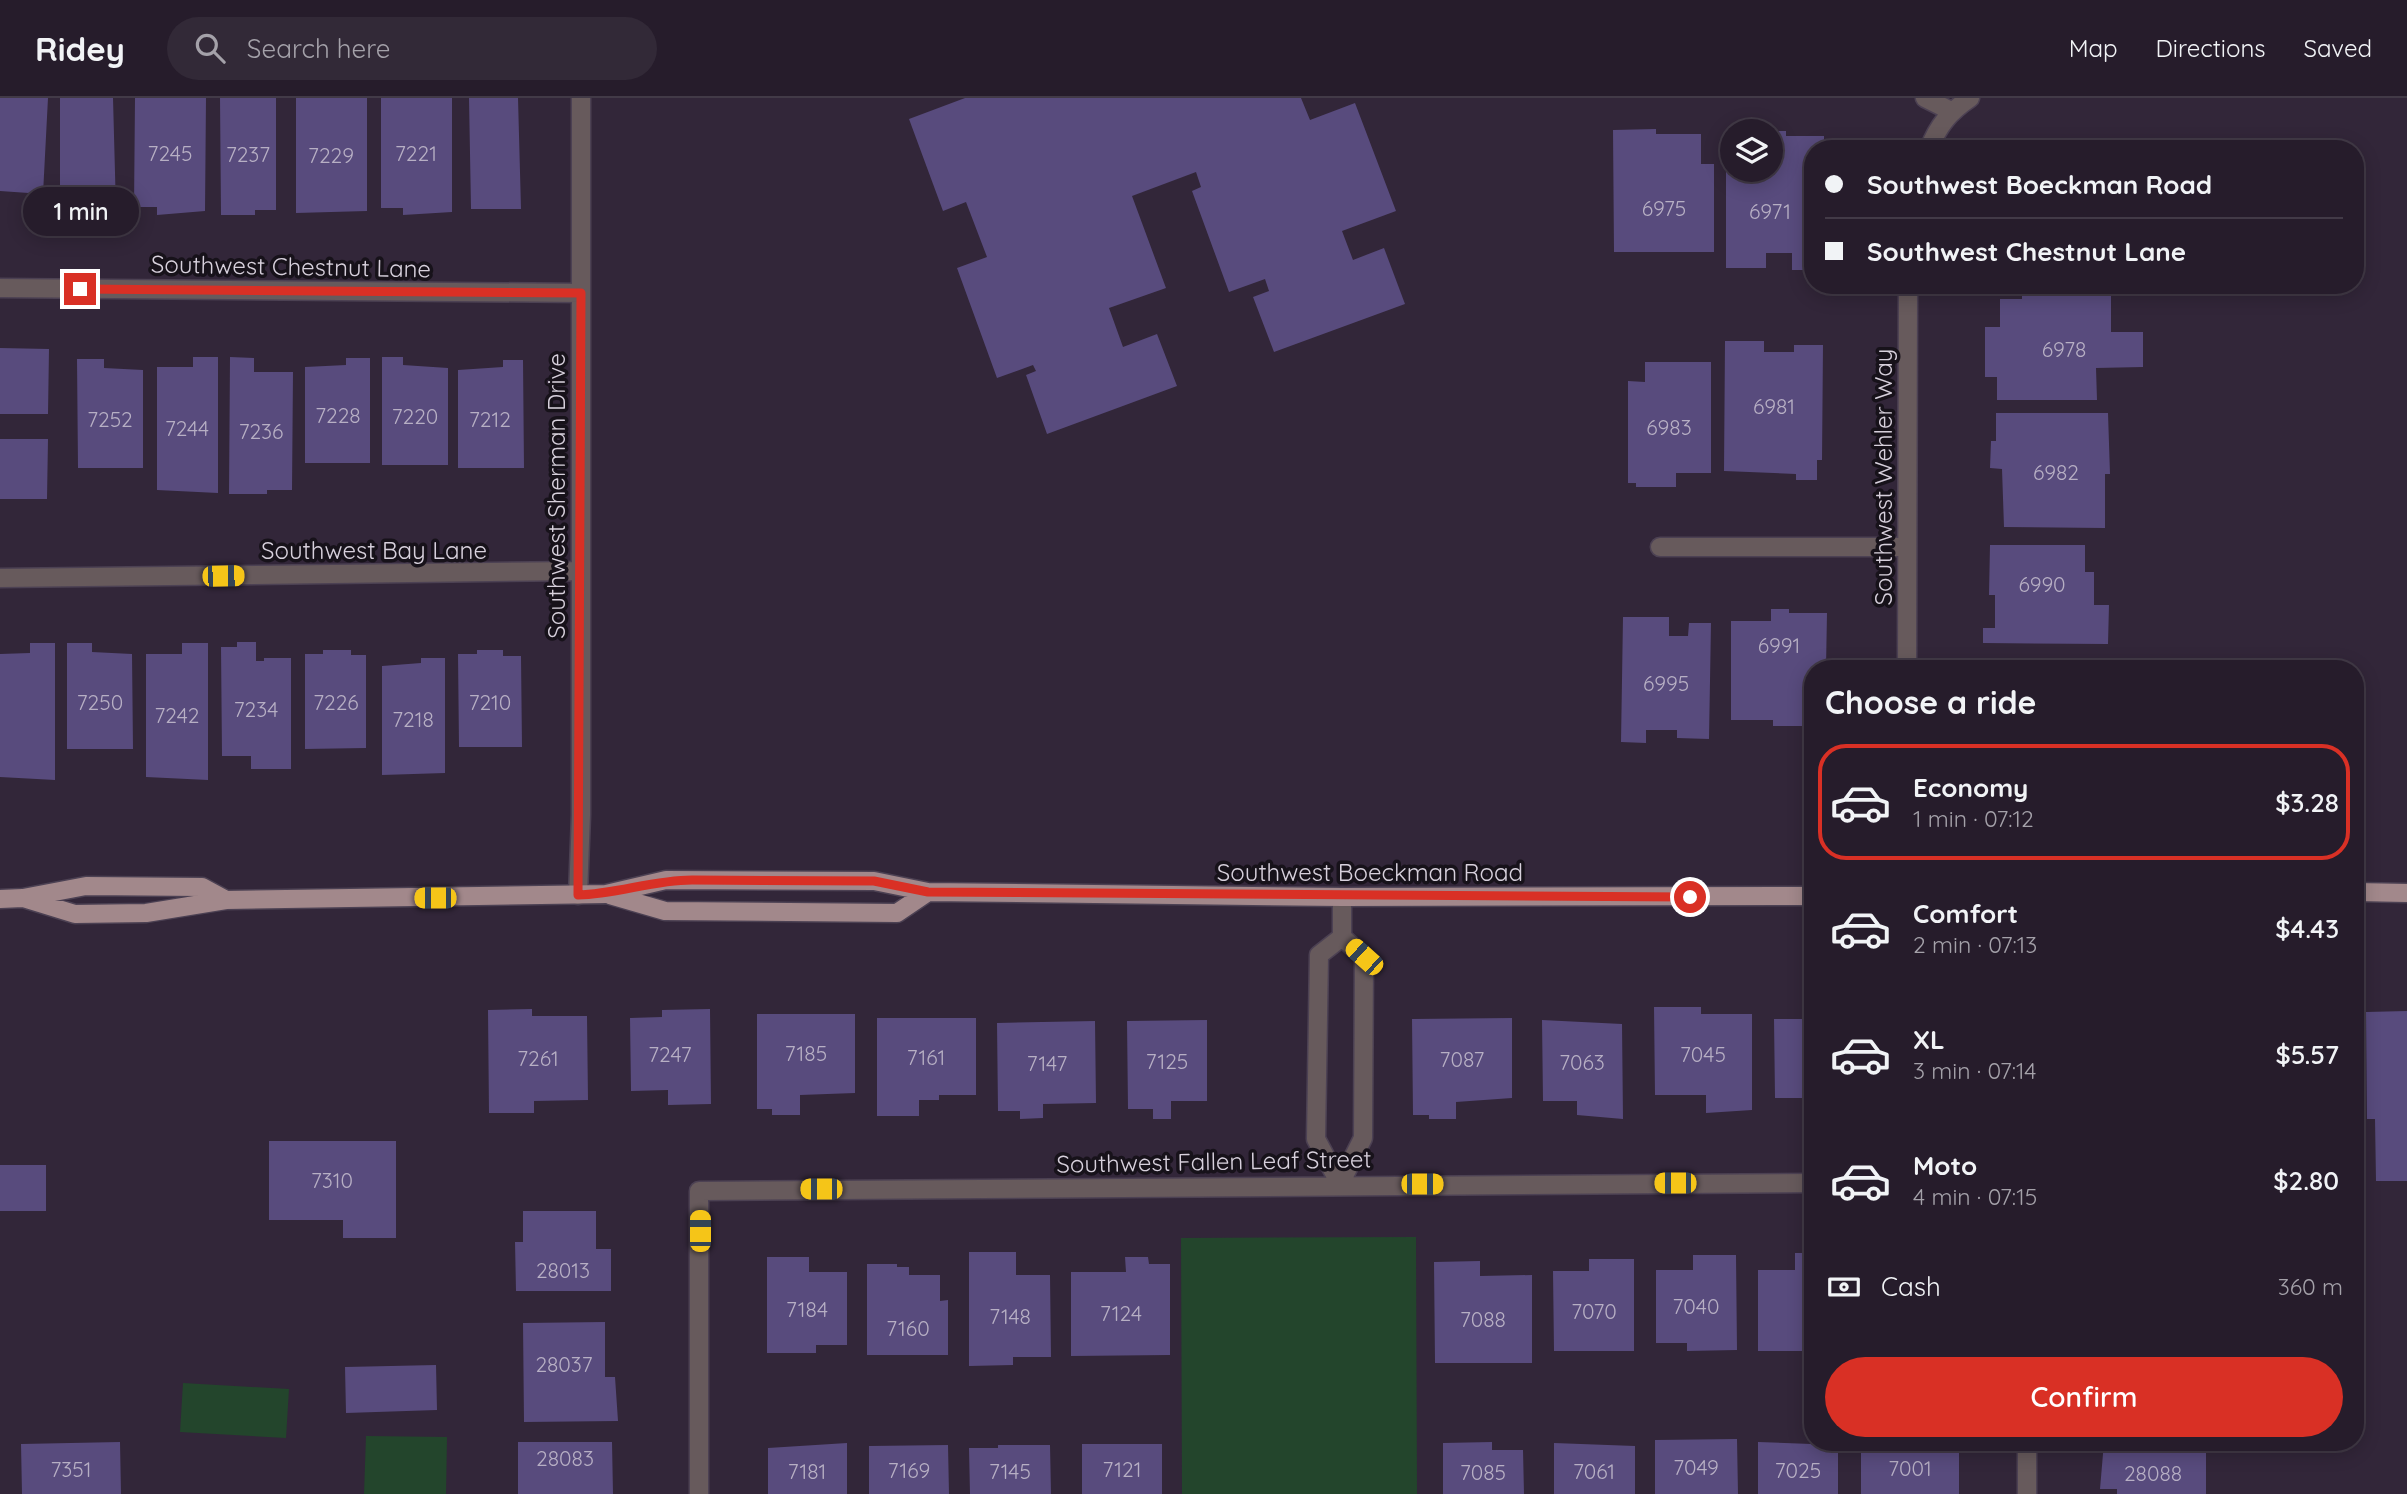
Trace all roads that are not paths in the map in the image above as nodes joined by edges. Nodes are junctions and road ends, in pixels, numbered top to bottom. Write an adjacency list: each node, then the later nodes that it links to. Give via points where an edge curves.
1 (581, 98): 7 (street, Southwest Sherman Drive)
2 (1925, 98): 4 (street)
3 (1970, 98): 4 (street)
4 (1951, 111): 5 (street)
5 (1932, 140)
6 (0, 288): 7 (street, Southwest Chestnut Lane)
7 (581, 293): 11 (street, Southwest Sherman Drive)
8 (1908, 294): 10 (street, Southwest Wehler Way)
9 (1660, 547): 10 (street)
10 (1907, 547): 13 (street, Southwest Wehler Way)
11 (580, 571): 12 (street, Southwest Bay Lane); 18 (street, Southwest Sherman Drive)
12 (0, 578)
13 (1907, 660)
14 (928, 892): 17 (main road, Southwest Boeckman Road, via 874,881 666,880); 17 (main road, Southwest Boeckman Road, via 897,913 666,911); 20 (main road, Southwest Boeckman Road)
15 (2364, 892): 16 (main road)
16 (2407, 893)
17 (606, 894): 18 (main road, Southwest Boeckman Road)
18 (578, 895): 23 (main road, Southwest Boeckman Road)
19 (1804, 896): 20 (main road, Southwest Boeckman Road)
20 (1342, 897): 24 (street)
21 (23, 898): 22 (main road, Southwest Boeckman Road); 23 (main road, Southwest Boeckman Road, via 75,914 146,913); 23 (main road, Southwest Boeckman Road, via 86,886 189,886 202,887)
22 (0, 899)
23 (226, 900)
24 (1342, 937): 26 (street, via 1364,957 1363,1138); 26 (street, via 1319,955 1316,1139)
25 (1804, 1183): 26 (street, Southwest Fallen Leaf Street)
26 (1340, 1184): 28 (street, Southwest Fallen Leaf Street, via 699,1191)
27 (2026, 1451): 29 (street)
28 (699, 1494)
29 (2027, 1494)

